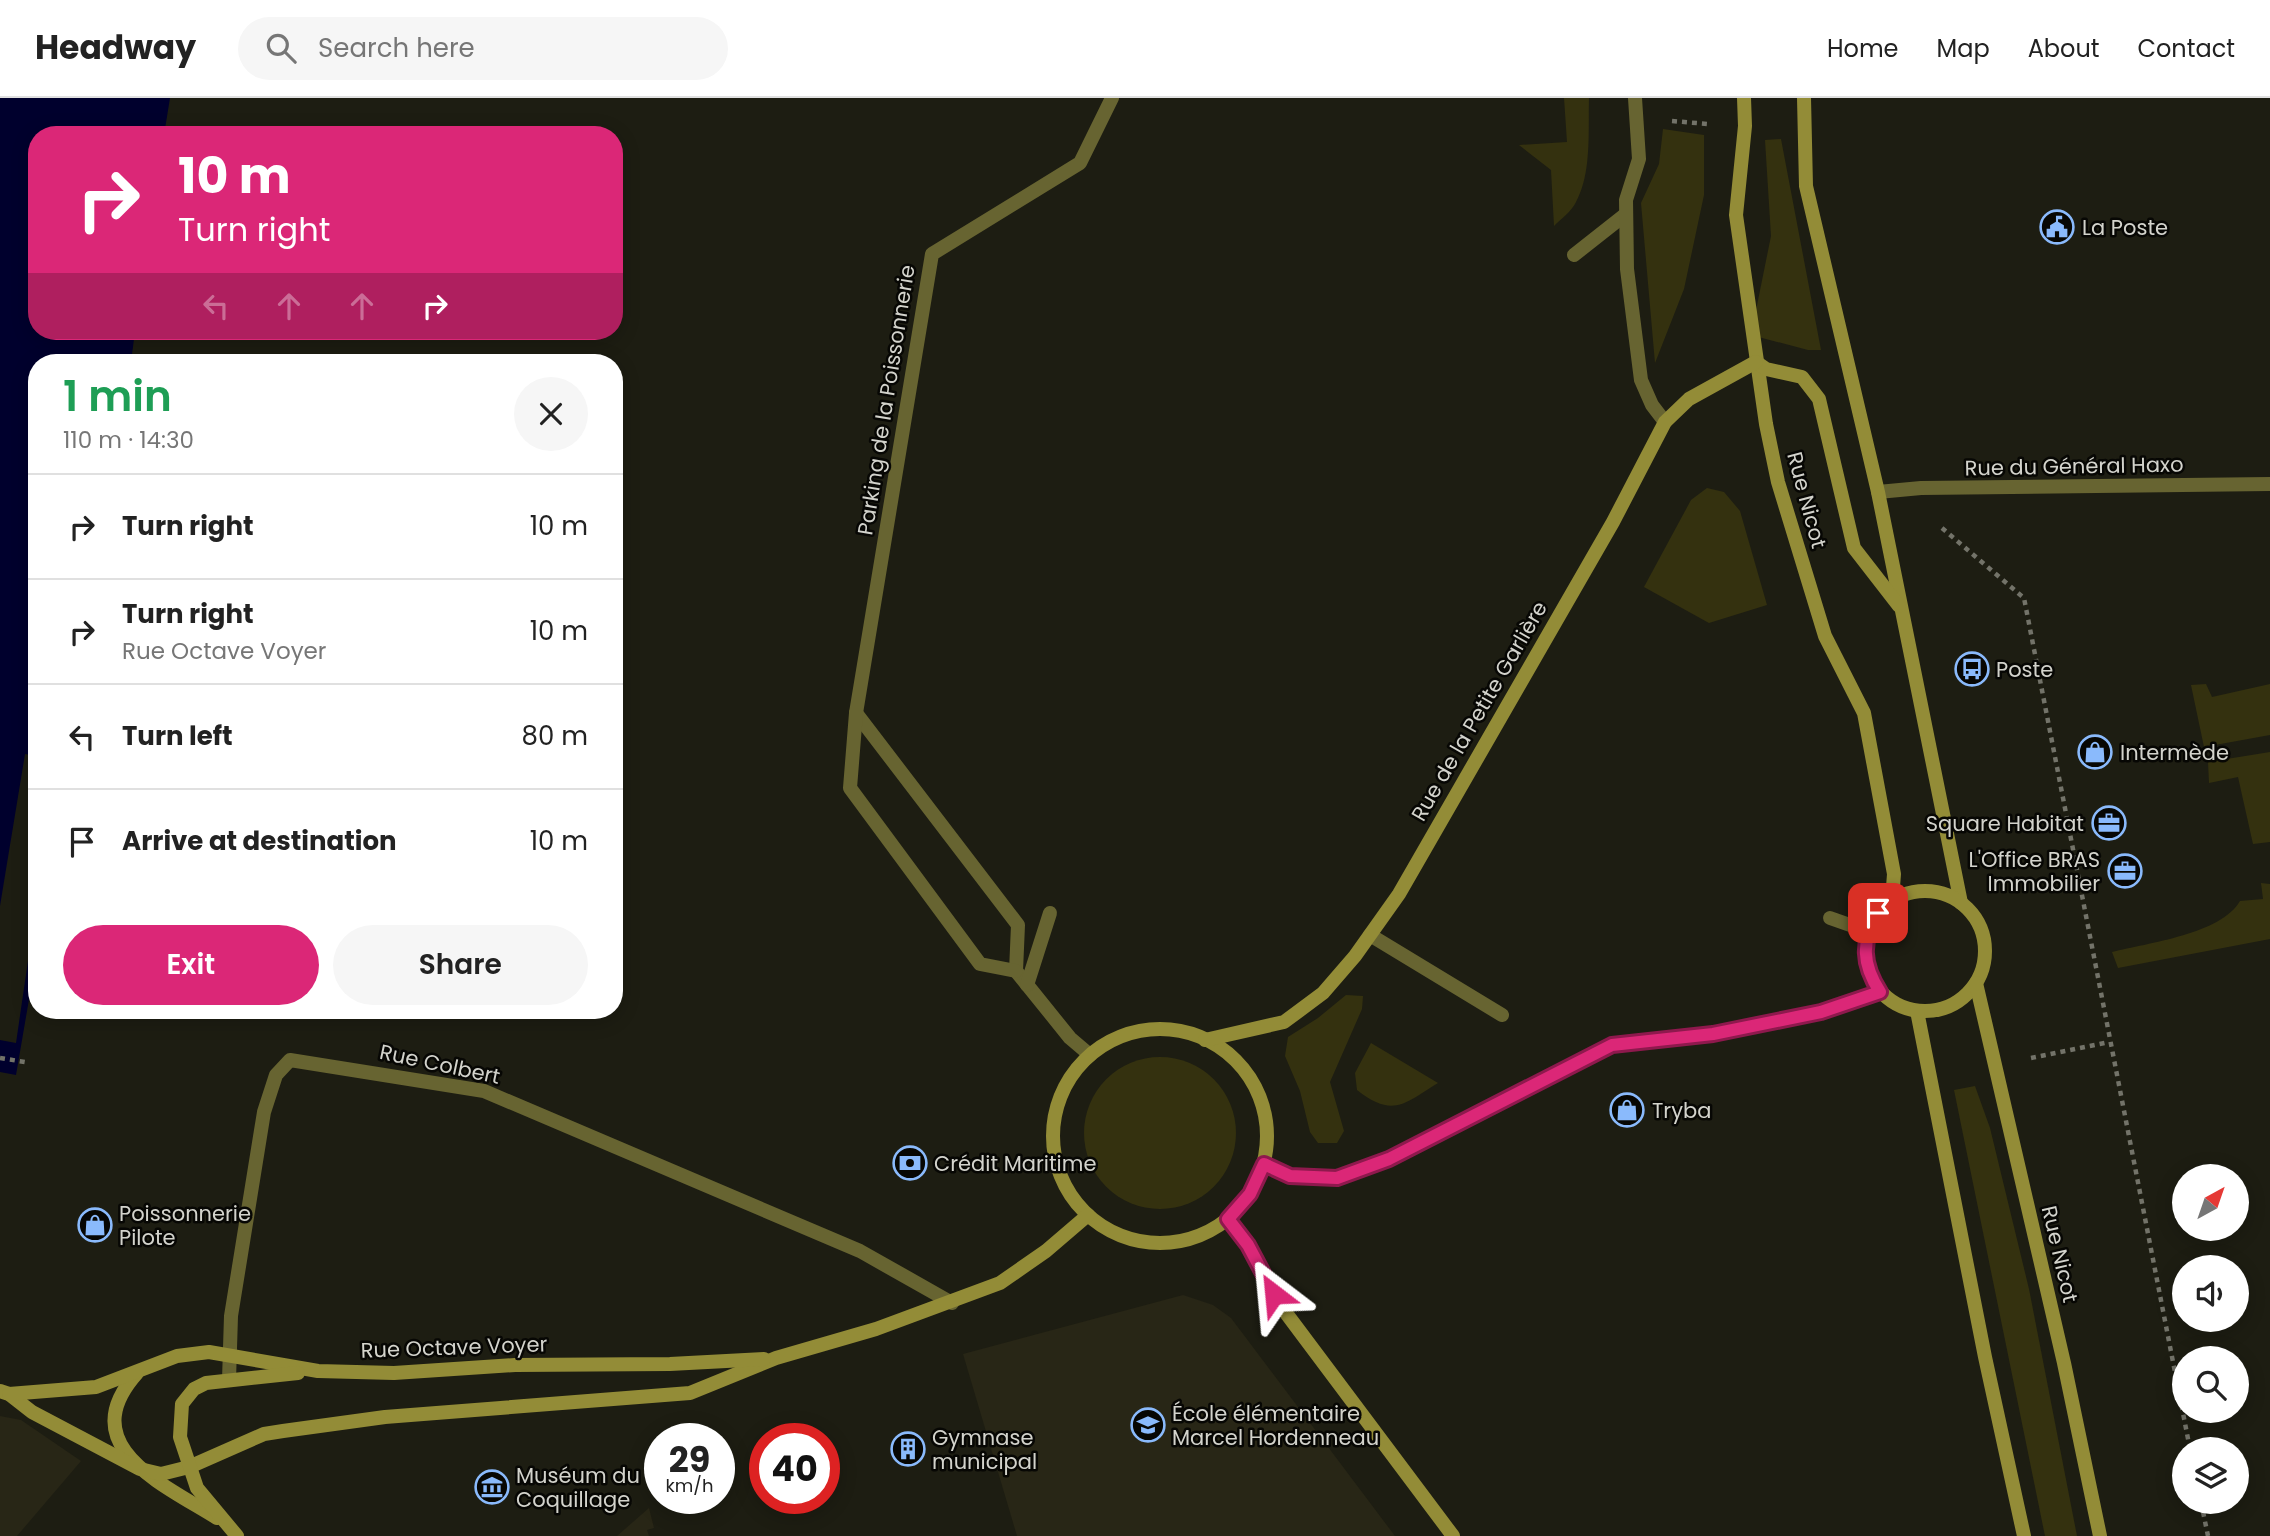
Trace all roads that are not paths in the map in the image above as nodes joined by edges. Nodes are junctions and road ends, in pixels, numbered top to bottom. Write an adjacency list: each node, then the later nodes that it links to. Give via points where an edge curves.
1 (1112, 98): 12 (street, Parking de la Poissonnerie, via 1080,163 932,254)
2 (1635, 98): 5 (street, via 1639,159)
3 (1744, 98): 7 (street, Rue Nicot, via 1736,215)
4 (1804, 98): 10 (street, via 1806,186)
5 (1626, 214): 6 (street); 8 (street, via 1635,351 1649,399)
6 (1574, 255)
7 (1756, 362): 8 (street, Rue de la Petite Garlière, via 1689,399); 11 (street, via 1766,369 1802,377 1819,399 1854,548); 13 (street, Rue Nicot, via 1778,482 1825,636 1864,713 1894,874)
8 (1665, 422): 18 (street, Rue de la Petite Garlière, via 1613,522 1399,894)
9 (2270, 484): 10 (street, Rue du Général Haxo)
10 (1878, 492): 11 (street)
11 (1901, 609): 14 (street)
12 (856, 713): 19 (street, via 1018,925); 19 (street, Parking de la Poissonnerie, via 850,788 979,964)
13 (1892, 900): 14 (street, via 1920,891 1949,895); 17 (street)
14 (1961, 904): 20 (street, via 1982,932 1985,949)
15 (1050, 913): 21 (street)
16 (1830, 918): 17 (street)
17 (1867, 931): 22 (street, via 1866,964)
18 (1370, 935): 24 (street); 25 (street, Rue de la Petite Garlière, via 1323,993 1284,1022)
19 (1016, 971): 21 (street)
20 (1976, 983): 23 (street, via 1968,994 1944,1008); 42 (street, Rue Nicot)
21 (1027, 985): 26 (street)
22 (1880, 992): 23 (street); 27 (street, via 1821,1012 1713,1034 1612,1045 1389,1159 1337,1178 1290,1176)
23 (1917, 1011): 41 (street)
24 (1502, 1015)
25 (1205, 1040): 26 (street, via 1182,1031 1158,1029 1110,1041); 27 (street, via 1223,1050 1252,1082 1266,1121)
26 (1090, 1055): 28 (street, via 1063,1090 1052,1135 1062,1179)
27 (1264, 1164): 29 (street, via 1250,1194)
28 (1088, 1215): 29 (street, via 1126,1237 1157,1243 1190,1239); 30 (street, Rue Octave Voyer, via 1000,1283)
29 (1228, 1219): 40 (street, via 1248,1245 1283,1309)
30 (953, 1303): 31 (street, Rue Colbert, via 860,1251 484,1091 290,1060 275,1075 264,1112 231,1316); 32 (street, Rue Octave Voyer)
31 (230, 1356): 33 (street, Rue Octave Voyer); 34 (street, Rue Octave Voyer, via 209,1352 177,1356); 35 (street, Rue Colbert)
32 (776, 1358): 33 (street, Rue Octave Voyer, via 394,1373); 37 (street, Rue Octave Voyer, via 690,1392 385,1417 264,1434)
33 (318, 1371): 35 (street)
34 (138, 1372): 36 (street, Rue Octave Voyer, via 96,1387); 38 (street, via 119,1397 114,1423 117,1439)
35 (229, 1380): 37 (street, via 194,1389 182,1404 180,1437)
36 (5, 1392): 38 (street, via 32,1412)
37 (189, 1467): 38 (street, Rue Octave Voyer, via 161,1474); 39 (street, via 197,1489)
38 (140, 1469): 39 (street)
39 (233, 1531)
40 (1453, 1536)
41 (2024, 1536)
42 (2101, 1536)

